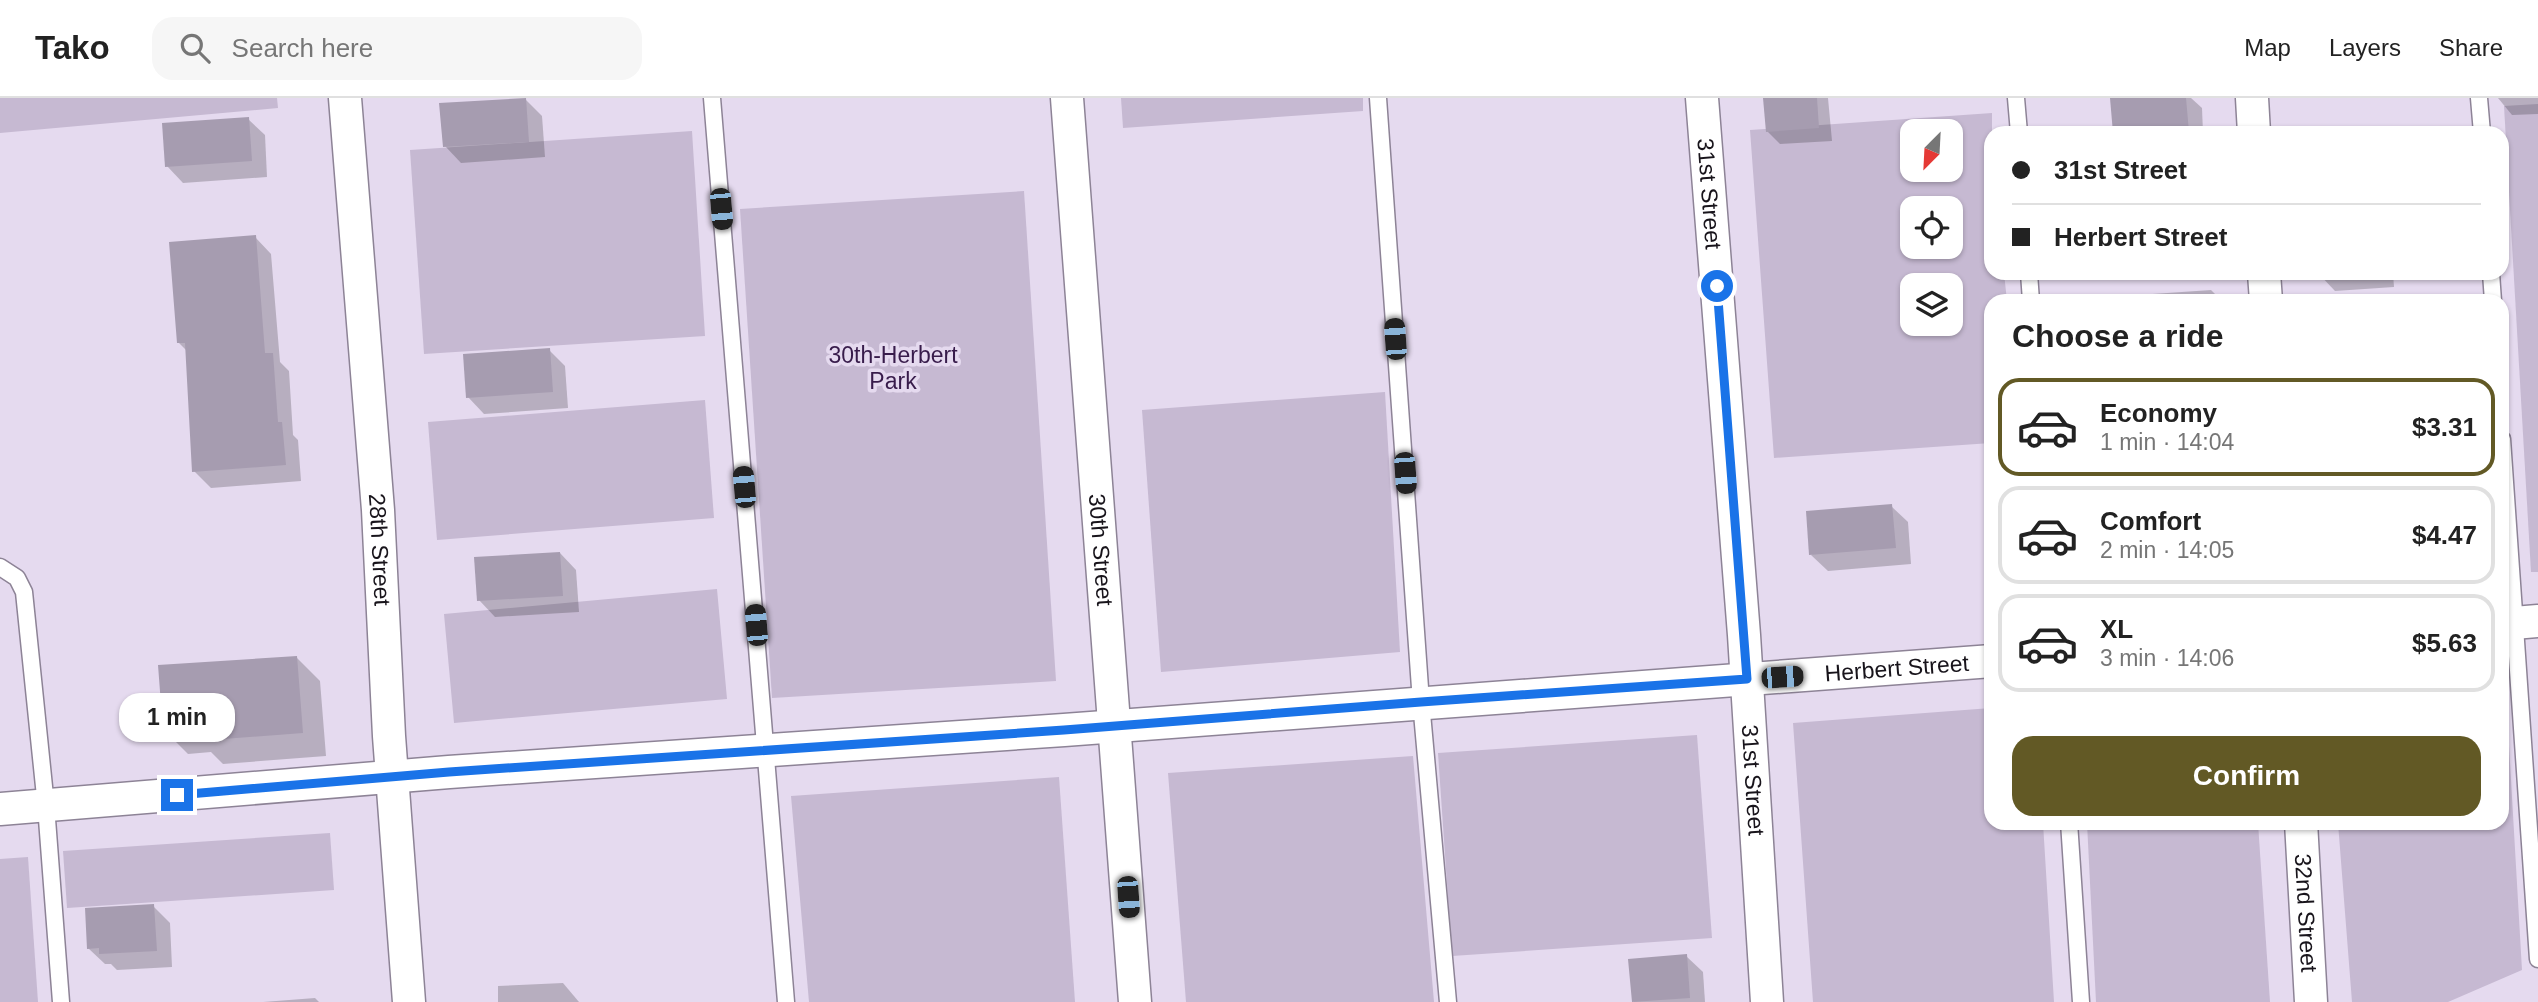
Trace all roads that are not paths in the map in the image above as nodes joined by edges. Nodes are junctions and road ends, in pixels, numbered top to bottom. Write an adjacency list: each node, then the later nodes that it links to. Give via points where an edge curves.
1 (345, 98): 20 (street, 28th Street, via 378,510)
2 (712, 98): 19 (lane)
3 (1067, 98): 18 (street, 30th Street)
4 (1378, 98): 17 (lane)
5 (1702, 98): 16 (street, 31st Street)
6 (2016, 98): 9 (lane)
7 (2252, 98): 10 (street)
8 (2479, 98): 11 (lane)
9 (2018, 126)
10 (2254, 126)
11 (2481, 126)
12 (2509, 519): 14 (lane)
13 (0, 567): 21 (lane, via 17,578 24,592)
14 (2518, 622): 25 (lane)
15 (1984, 662): 16 (street, Herbert Street)
16 (1747, 679): 17 (street, Herbert Street); 31 (street, 31st Street)
17 (1421, 702): 18 (street, Herbert Street); 30 (lane)
18 (1115, 726): 19 (street, Herbert Street); 29 (street, 30th Street)
19 (766, 750): 20 (street, Herbert Street); 28 (lane)
20 (393, 777): 21 (street, Herbert Street); 27 (street, 28th Street)
21 (46, 806): 22 (street, Herbert Street); 26 (lane)
22 (0, 809)
23 (2070, 830): 32 (lane)
24 (2301, 830): 33 (street, 32nd Street)
25 (2538, 959)
26 (61, 1002)
27 (409, 1002)
28 (786, 1002)
29 (1135, 1002)
30 (1448, 1002)
31 (1767, 1002)
32 (2081, 1002)
33 (2311, 1002)

